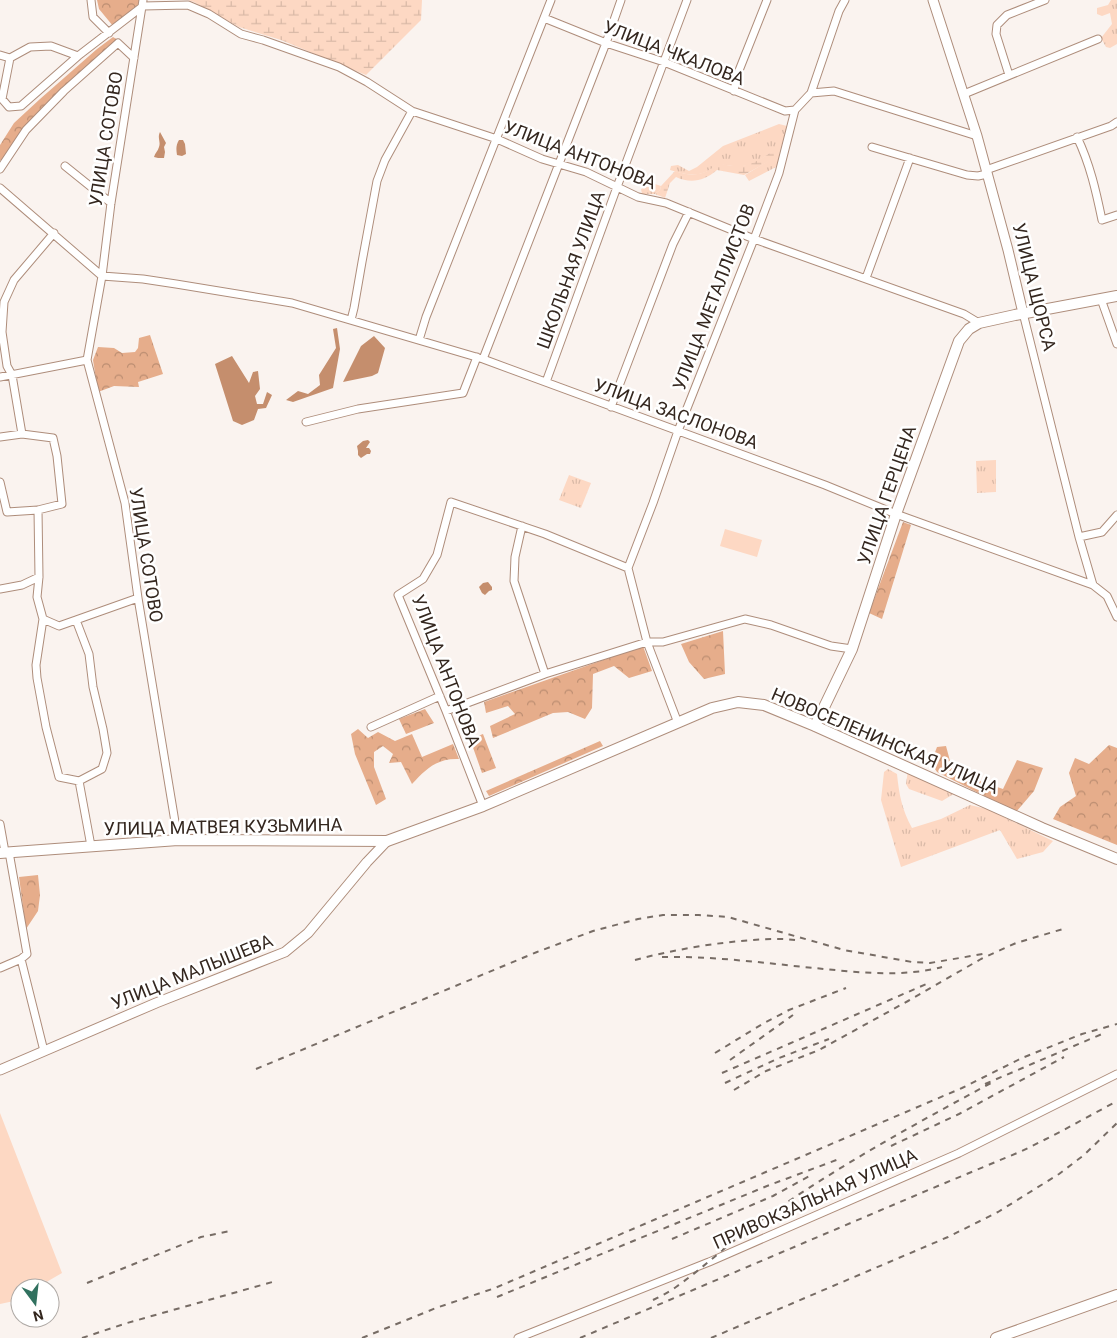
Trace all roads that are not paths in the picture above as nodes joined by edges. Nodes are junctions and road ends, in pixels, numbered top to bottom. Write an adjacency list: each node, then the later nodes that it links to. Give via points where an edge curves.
1 (91, 0): 11 (street, via 93,17)
2 (551, 0): 10 (street)
3 (621, 0): 13 (street)
4 (687, 0): 18 (street, ШКОЛЬНАЯ УЛИЦА)
5 (767, 0): 20 (street)
6 (845, 0): 21 (street, УЛИЦА МЕТАЛЛИСТОВ)
7 (933, 0): 22 (street, УЛИЦА ЩОРСА)
8 (1045, 0): 19 (street, via 1007,15 997,25 996,34)
9 (143, 3): 11 (street); 17 (street, УЛИЦА СОТОВО); 24 (street, УЛИЦА АНТОНОВА, via 188,5 241,34 339,67)
10 (544, 18): 13 (street, УЛИЦА ЧКАЛОВА); 28 (street)
11 (109, 33): 15 (street)
12 (1098, 39): 19 (street)
13 (606, 43): 18 (street, УЛИЦА ЧКАЛОВА); 31 (street)
14 (0, 55): 16 (street)
15 (78, 56): 16 (street, via 51,46 30,47); 16 (street, via 21,106 9,107 2,99)
16 (10, 58)
17 (134, 58): 33 (street, via 118,44 64,91 26,130); 37 (street, УЛИЦА СОТОВО)
18 (664, 62): 20 (street, УЛИЦА ЧКАЛОВА); 35 (street, ШКОЛЬНАЯ УЛИЦА)
19 (1009, 75): 22 (street)
20 (734, 91): 23 (street, УЛИЦА ЧКАЛОВА, via 786,111)
21 (811, 93): 23 (street, УЛИЦА МЕТАЛЛИСТОВ); 26 (street, via 834,91)
22 (964, 94): 26 (street, УЛИЦА ЩОРСА)
23 (795, 110): 41 (street, УЛИЦА МЕТАЛЛИСТОВ, via 778,173)
24 (412, 111): 28 (street, УЛИЦА АНТОНОВА); 47 (street, via 377,181)
25 (1117, 122): 27 (street)
26 (977, 136): 34 (street, УЛИЦА ЩОРСА)
27 (1078, 137): 34 (street); 39 (street, via 1086,155 1102,220)
28 (497, 139): 31 (street, УЛИЦА АНТОНОВА); 49 (street)
29 (872, 147): 30 (street)
30 (910, 158): 34 (street, via 966,175 978,176); 43 (street)
31 (559, 164): 35 (street, УЛИЦА АНТОНОВА, via 586,172); 51 (street)
32 (65, 166): 37 (street)
33 (0, 169)
34 (987, 172): 46 (street, УЛИЦА ЩОРСА)
35 (617, 187): 38 (street, УЛИЦА АНТОНОВА, via 638,197); 55 (street, ШКОЛЬНАЯ УЛИЦА)
36 (0, 188): 40 (street)
37 (111, 203): 42 (street, УЛИЦА СОТОВО)
38 (689, 212): 41 (street, УЛИЦА АНТОНОВА); 56 (street, via 672,244)
39 (1117, 215)
40 (54, 233): 42 (street); 53 (street, via 14,280 4,302 2,332 7,366)
41 (754, 239): 43 (street, УЛИЦА АНТОНОВА); 58 (street, УЛИЦА МЕТАЛЛИСТОВ)
42 (102, 276): 47 (street, УЛИЦА ЗАСЛОНОВА, via 143,279 292,303); 52 (street, УЛИЦА СОТОВО)
43 (866, 278): 48 (street, УЛИЦА АНТОНОВА, via 964,314)
44 (1117, 296): 45 (main road, УЛИЦА ГЕРЦЕНА)
45 (1101, 299): 46 (main road, УЛИЦА ГЕРЦЕНА); 50 (street)
46 (1023, 313): 48 (main road, УЛИЦА ГЕРЦЕНА); 66 (street, УЛИЦА ЩОРСА)
47 (351, 320): 49 (street, УЛИЦА ЗАСЛОНОВА)
48 (979, 323): 63 (main road, УЛИЦА ГЕРЦЕНА, via 959,341)
49 (419, 340): 51 (street, УЛИЦА ЗАСЛОНОВА)
50 (1117, 344)
51 (480, 358): 55 (street, УЛИЦА ЗАСЛОНОВА); 57 (street, via 463,393)
52 (87, 360): 53 (street); 71 (street, УЛИЦА СОТОВО, via 125,503)
53 (12, 375): 54 (street); 59 (street)
54 (0, 377)
55 (546, 382): 56 (street, УЛИЦА ЗАСЛОНОВА)
56 (611, 406): 58 (street, УЛИЦА ЗАСЛОНОВА)
57 (306, 422)
58 (678, 432): 63 (street, УЛИЦА ЗАСЛОНОВА); 67 (street, УЛИЦА МЕТАЛЛИСТОВ)
59 (22, 434): 60 (street); 62 (street, via 53,438 58,456 62,504)
60 (0, 437)
61 (0, 482): 62 (street, via 7,512)
62 (38, 510): 68 (street)
63 (896, 514): 69 (street, УЛИЦА ЗАСЛОНОВА); 76 (main road, УЛИЦА ГЕРЦЕНА)
64 (1117, 515): 66 (street, via 1102,532)
65 (522, 526): 67 (street); 77 (street, via 514,581); 78 (street, УЛИЦА АНТОНОВА, via 451,502 437,555 423,579 398,595)
66 (1079, 537): 69 (street, УЛИЦА ЩОРСА)
67 (628, 568): 75 (street)
68 (39, 577): 70 (street, via 22,585); 73 (street, via 37,598)
69 (1092, 585): 72 (street, УЛИЦА ЗАСЛОНОВА, via 1107,596)
70 (0, 589)
71 (138, 598): 74 (street); 86 (street, УЛИЦА СОТОВО)
72 (1117, 617)
73 (44, 619): 74 (street, via 59,626); 83 (street, via 36,665 46,728 59,777)
74 (76, 620): 83 (street, via 89,654 107,753 102,770)
75 (647, 642): 76 (street, via 663,642 745,619 831,646); 77 (street); 80 (street)
76 (852, 649): 81 (main road, УЛИЦА ГЕРЦЕНА)
77 (545, 674): 79 (street)
78 (440, 696): 79 (street, УЛИЦА АНТОНОВА); 82 (street)
79 (446, 711): 84 (street, УЛИЦА АНТОНОВА)
80 (678, 723): 81 (main road, НОВОСЕЛЕНИНСКАЯ УЛИЦА, via 712,708 738,702 764,705); 84 (main road, НОВОСЕЛЕНИНСКАЯ УЛИЦА)
81 (815, 726): 90 (main road, НОВОСЕЛЕНИНСКАЯ УЛИЦА, via 1042,828)
82 (371, 727)
83 (79, 781): 88 (street)
84 (483, 806): 87 (main road, НОВОСЕЛЕНИНСКАЯ УЛИЦА)
85 (0, 824): 89 (street)
86 (178, 840): 87 (main road, УЛИЦА МАТВЕЯ КУЗЬМИНА); 88 (main road, УЛИЦА МАТВЕЯ КУЗЬМИНА)
87 (387, 841): 93 (street, УЛИЦА МАЛЫШЕВА, via 308,934 285,952)
88 (91, 846): 89 (main road, УЛИЦА МАТВЕЯ КУЗЬМИНА)
89 (4, 853): 91 (street, via 27,954)
90 (1117, 858)
91 (21, 959): 92 (street); 93 (street)
92 (0, 968)
93 (44, 1051): 94 (street, УЛИЦА МАЛЫШЕВА)
94 (0, 1070)
95 (1117, 1074): 97 (street, ПРИВОКЗАЛЬНАЯ УЛИЦА, via 959,1153 709,1262)
96 (1117, 1295): 98 (main road)
97 (518, 1338)
98 (996, 1338)

